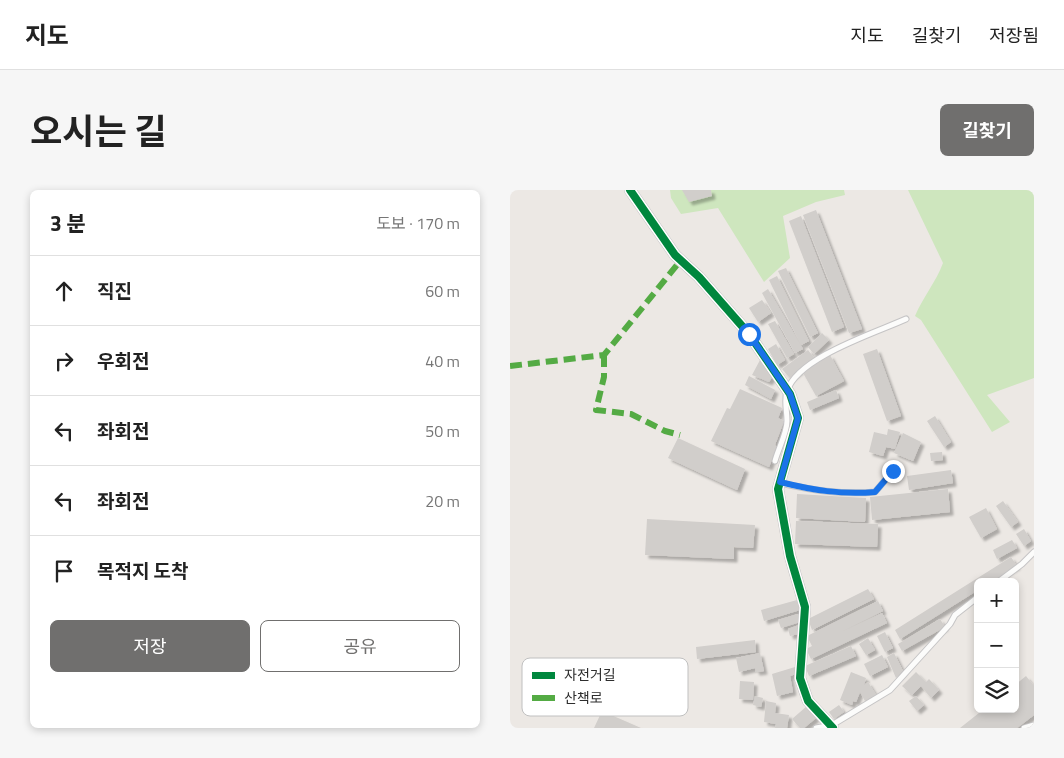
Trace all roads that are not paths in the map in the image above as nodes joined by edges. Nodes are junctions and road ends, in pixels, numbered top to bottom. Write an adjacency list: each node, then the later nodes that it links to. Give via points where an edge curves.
1 (630, 190): 3 (street, via 675,255 749,334)
2 (906, 319): 3 (lane, via 826,353 800,372)
3 (787, 389): 4 (lane, via 784,410 787,422); 6 (street, via 798,418)
4 (775, 461)
5 (893, 471): 6 (lane, via 875,492 855,494 812,490)
6 (780, 482): 11 (street, via 778,489 790,556 806,607 800,678 808,701)
7 (1034, 552): 8 (lane)
8 (1003, 578)
9 (974, 600): 11 (lane, via 955,615 890,690)
10 (1034, 725): 13 (lane)
11 (832, 727): 12 (lane)
12 (816, 728)
13 (1024, 728)

